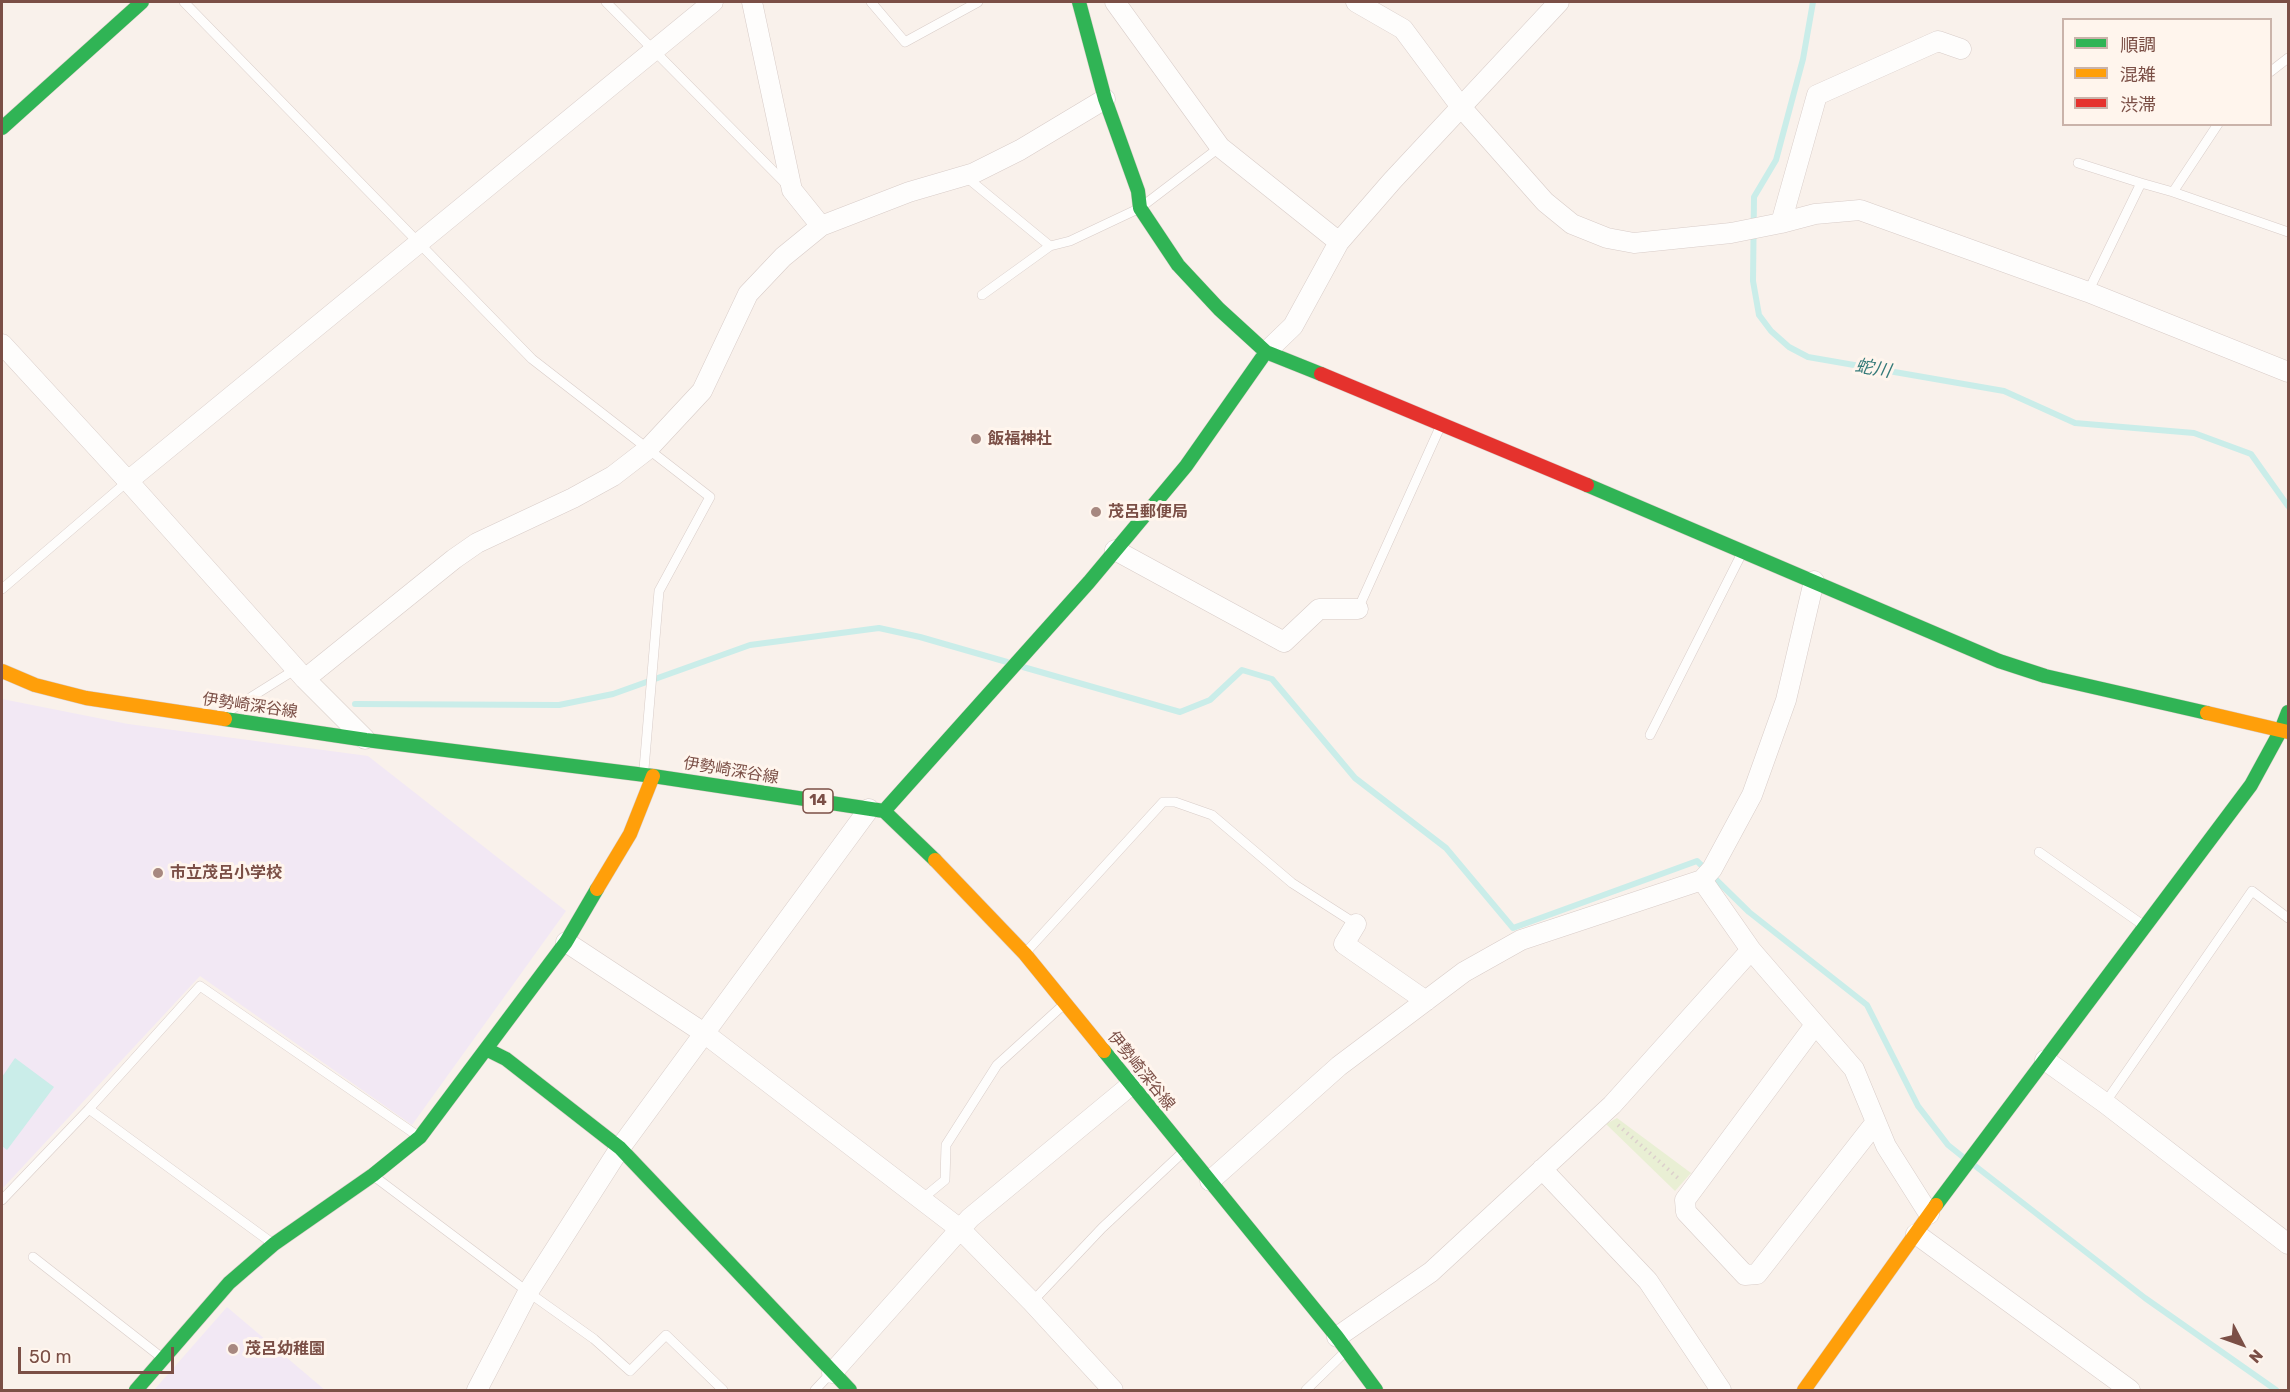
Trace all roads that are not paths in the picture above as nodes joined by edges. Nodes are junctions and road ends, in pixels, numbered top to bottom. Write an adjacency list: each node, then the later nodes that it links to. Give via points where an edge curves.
1 (141, 2): 19 (street)
2 (184, 2): 30 (lane)
3 (606, 2): 13 (lane)
4 (713, 2): 13 (street)
5 (752, 2): 24 (street)
6 (872, 2): 7 (lane, via 905,42)
7 (978, 2)
8 (1079, 2): 16 (street)
9 (1114, 2): 20 (street)
10 (1356, 2): 17 (street, via 1403,29)
11 (1559, 2): 17 (street)
12 (1961, 49): 27 (street, via 1938,41 1817,95)
13 (654, 51): 24 (lane); 30 (street)
14 (2289, 58): 15 (lane)
15 (2272, 71)
16 (1105, 99): 22 (street, via 1020,150); 26 (street, via 1138,191)
17 (1461, 107): 27 (street, via 1545,202 1572,224 1607,238 1634,243 1731,233); 31 (street)
18 (2217, 126): 25 (lane)
19 (2, 128)
20 (1220, 147): 26 (lane); 31 (street)
21 (2078, 163): 23 (lane)
22 (965, 176): 28 (street, via 909,192); 32 (lane)
23 (2141, 183): 25 (lane); 33 (lane)
24 (792, 190): 28 (street)
25 (2173, 192): 29 (lane)
26 (1140, 208): 32 (lane, via 1070,241); 36 (street, via 1178,265)
27 (1781, 223): 33 (street, via 1815,214 1860,210)
28 (821, 226): 39 (street, via 783,257 748,294 702,391)
29 (2289, 232)
30 (420, 242): 39 (lane, via 532,358); 40 (street)
31 (1339, 242): 36 (street, via 1293,326)
32 (1050, 246): 34 (lane)
33 (2088, 292): 37 (street)
34 (982, 295)
35 (2, 344): 40 (street)
36 (1266, 352): 38 (street); 41 (street, via 1186,466)
37 (2289, 372)
38 (1442, 423): 42 (street); 45 (lane)
39 (648, 449): 47 (street, via 613,476 573,498 477,543); 53 (lane, via 710,497 659,591)
40 (128, 481): 44 (lane); 47 (street)
41 (1115, 550): 45 (street, via 1284,642 1319,609); 54 (street)
42 (1743, 550): 43 (street); 51 (lane)
43 (1814, 581): 50 (street, via 1999,661 2045,676); 56 (street, via 1786,699 1752,795 1712,869)
44 (2, 589)
45 (1358, 609)
46 (2, 671): 49 (street, 伊勢崎深谷線 / 14, via 35,685 86,698)
47 (300, 674): 49 (lane); 52 (street)
48 (2289, 712): 50 (street)
49 (217, 718): 52 (street, 伊勢崎深谷線 / 14)
50 (2285, 731): 59 (street, via 2251,785)
51 (1650, 735)
52 (366, 740): 53 (street, 伊勢崎深谷線 / 14)
53 (648, 775): 54 (street, 伊勢崎深谷線 / 14); 60 (street, via 630,834)
54 (876, 810): 62 (street, 伊勢崎深谷線, via 922,847); 66 (street)
55 (2038, 852): 59 (lane)
56 (1702, 880): 61 (street); 63 (street, via 1521,940 1464,972)
57 (2289, 918): 70 (lane, via 2252,891)
58 (1356, 924): 62 (lane, via 1292,883 1212,815 1175,802 1163,802); 63 (street, via 1344,944)
59 (2145, 926): 68 (street)
60 (566, 942): 66 (street); 67 (street)
61 (1751, 950): 65 (street); 76 (street, via 1604,1112)
62 (1025, 954): 64 (street, 伊勢崎深谷線)
63 (1426, 1001): 78 (street, via 1339,1066)
64 (1065, 1003): 69 (street, 伊勢崎深谷線); 80 (lane, via 997,1065 946,1145 945,1180)
65 (1815, 1025): 72 (street, via 1854,1069); 72 (street, via 1685,1200 1686,1212 1745,1275 1757,1274)
66 (704, 1033): 74 (street); 80 (street)
67 (486, 1049): 73 (street); 74 (street, via 506,1059)
68 (2045, 1060): 70 (street); 81 (street)
69 (1131, 1085): 75 (street, 伊勢崎深谷線); 82 (street)
70 (2105, 1103): 84 (street)
71 (89, 1109): 73 (lane, via 200,986); 79 (lane); 85 (lane)
72 (1876, 1122): 81 (street, via 1886,1146)
73 (420, 1137): 77 (street)
74 (620, 1148): 87 (street); 91 (street)
75 (1185, 1151): 78 (street, 伊勢崎深谷線); 88 (lane, via 1102,1228)
76 (1542, 1169): 89 (street, via 1431,1272); 100 (street, via 1648,1281)
77 (374, 1175): 85 (street); 87 (lane)
78 (1210, 1181): 89 (street, 伊勢崎深谷線)
79 (2, 1200)
80 (921, 1200): 82 (street)
81 (1929, 1214): 83 (street)
82 (960, 1229): 88 (street); 91 (street)
83 (1916, 1234): 101 (street); 102 (street)
84 (2289, 1244)
85 (274, 1245): 90 (street, via 229,1283)
86 (33, 1257): 90 (lane)
87 (528, 1292): 93 (street); 94 (lane, via 594,1338 630,1371 666,1335)
88 (1032, 1302): 97 (street)
89 (1342, 1344): 98 (lane); 99 (street, 伊勢崎深谷線)
90 (163, 1359): 92 (street)
91 (832, 1373): 95 (lane); 96 (street)
92 (136, 1390)
93 (477, 1390)
94 (723, 1390)
95 (815, 1390)
96 (850, 1390)
97 (1113, 1390)
98 (1306, 1390)
99 (1376, 1390)
100 (1721, 1390)
101 (1804, 1390)
102 (2130, 1390)

